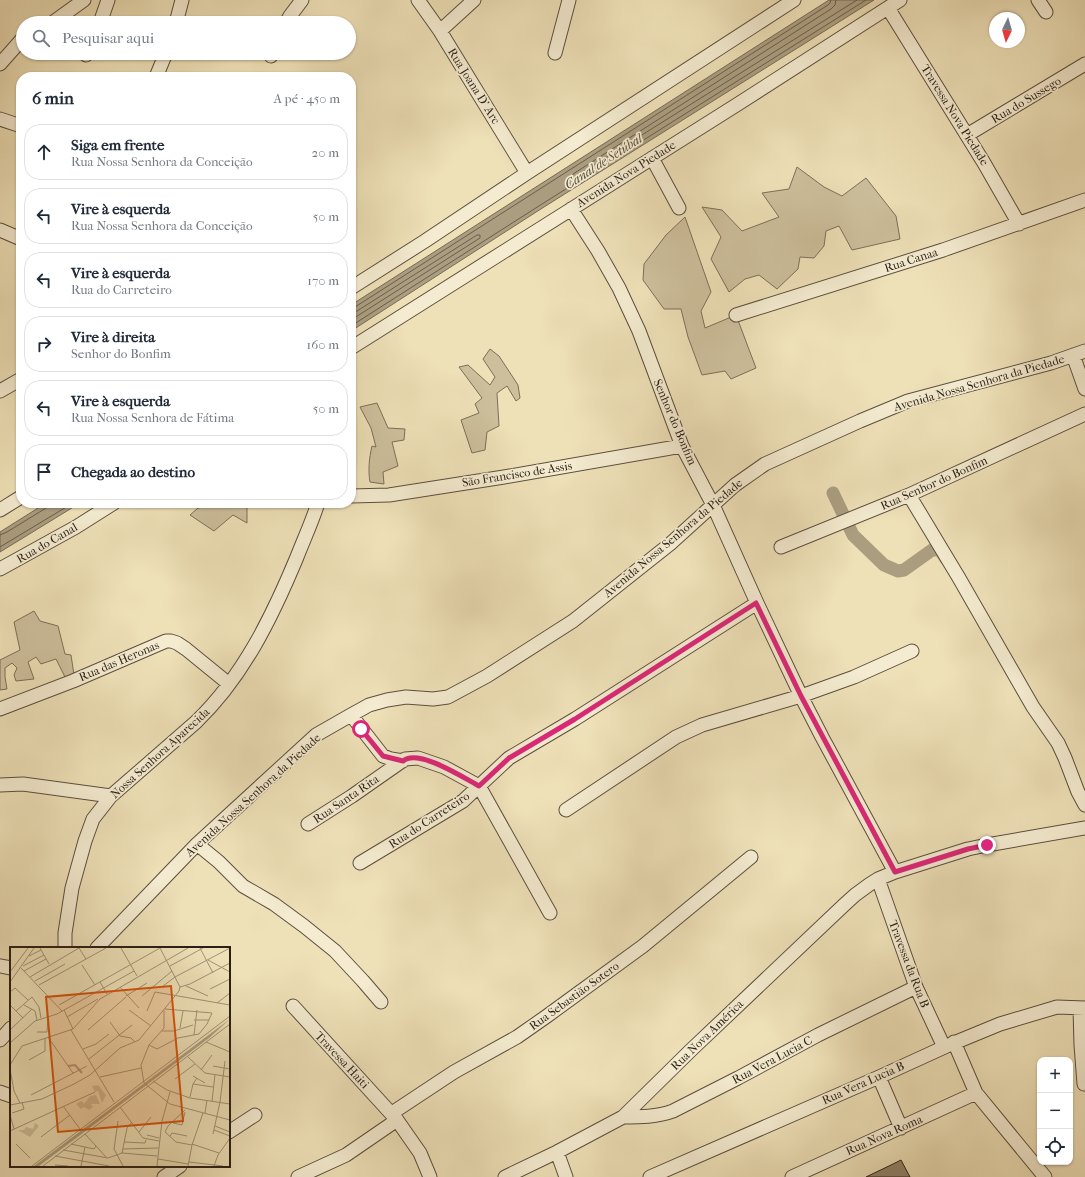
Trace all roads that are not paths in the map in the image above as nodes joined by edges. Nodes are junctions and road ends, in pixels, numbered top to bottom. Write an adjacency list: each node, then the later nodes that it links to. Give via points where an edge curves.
1 (84, 0): 13 (street)
2 (108, 0): 14 (street)
3 (182, 0): 15 (street)
4 (302, 0): 16 (street)
5 (418, 0): 17 (street, Rua Joana D' Arc)
6 (474, 0): 17 (street)
7 (569, 0): 19 (street)
8 (794, 0): 28 (street)
9 (900, 0): 11 (street, Avenida Nova Piedade)
10 (1038, 0): 12 (street)
11 (888, 8): 26 (street, Travessa Nova Piedade); 27 (street, Avenida Nova Piedade)
12 (1046, 12)
13 (62, 16)
14 (102, 16)
15 (178, 16)
16 (290, 16)
17 (440, 31): 28 (street, Rua Joana D' Arc)
18 (16, 46): 21 (street)
19 (555, 53)
20 (163, 60): 23 (street)
21 (0, 64)
22 (1085, 64): 26 (street, Rua do Sussego)
23 (158, 72)
24 (0, 119): 25 (street)
25 (16, 124)
26 (967, 135): 32 (street, Travessa Nova Piedade)
27 (652, 158): 30 (street); 31 (street, Avenida Nova Piedade)
28 (527, 173): 35 (street)
29 (1085, 200): 32 (street, Rua Canaa)
30 (679, 208)
31 (571, 209): 37 (street, Avenida Nova Piedade); 44 (street, Senhor do Bonfim, via 619,288 639,331)
32 (1019, 224): 36 (street, Rua Canaa)
33 (0, 230): 34 (street)
34 (16, 236)
35 (356, 285)
36 (736, 315)
37 (356, 345)
38 (1085, 351): 39 (street, Avenida Nossa Senhora da Piedade)
39 (1073, 355): 41 (street); 48 (street, Avenida Nossa Senhora da Piedade, via 908,401 860,421 765,464 735,485)
40 (16, 382): 42 (street)
41 (1085, 389)
42 (0, 391)
43 (1085, 414): 45 (street, Rua Senhor do Bonfim)
44 (682, 446): 46 (street, São Francisco de Assis, via 389,495); 48 (street, Senhor do Bonfim)
45 (909, 495): 52 (street, Rua Senhor do Bonfim); 64 (street, via 1033,707 1058,743)
46 (356, 496)
47 (16, 500): 51 (street)
48 (713, 505): 54 (street, Senhor do Bonfim); 59 (street, Avenida Nossa Senhora da Piedade, via 670,544 573,621 487,676 448,697 406,697 387,700 369,705)
49 (106, 508): 53 (street, Rua do Canal)
50 (316, 508): 56 (street, Nossa Senhora Aparecida, via 289,576 267,621 244,664)
51 (0, 510)
52 (781, 547)
53 (0, 570)
54 (756, 603): 57 (street, Senhor do Bonfim); 62 (street, Rua do Carreteiro, via 575,719 509,758)
55 (912, 651): 57 (street)
56 (229, 684): 58 (street, Rua das Heronas, via 186,649 166,641); 63 (street, Nossa Senhora Aparecida, via 196,722)
57 (806, 695): 65 (street, via 688,731); 71 (street, Senhor do Bonfim)
58 (0, 709)
59 (351, 715): 60 (street, via 383,756); 68 (street, Avenida Nossa Senhora da Piedade, via 316,735)
60 (403, 761): 62 (street, via 422,759 444,767); 66 (street, Rua Santa Rita)
61 (0, 785): 63 (street, via 23,784)
62 (479, 786): 70 (street, Rua do Carreteiro, via 459,804); 73 (street)
63 (112, 796): 74 (street, Nossa Senhora Aparecida, via 93,819 85,840 72,888)
64 (1085, 804)
65 (566, 810)
66 (308, 824)
67 (1082, 829): 71 (street, Rua Nova América, via 968,849)
68 (197, 844): 75 (street, Avenida Nossa Senhora da Piedade); 79 (street, via 243,886 274,904 335,951)
69 (751, 857): 91 (street, Rua Sebastião Sotero, via 643,946 547,1016 517,1037 454,1072)
70 (360, 864)
71 (895, 872): 72 (street, Rua Nova América)
72 (878, 879): 78 (street, Travessa da Rua B); 92 (street, Rua Nova América, via 855,894)
73 (550, 913)
74 (65, 947)
75 (98, 947)
76 (0, 966): 77 (street)
77 (10, 968)
78 (916, 987): 84 (street, Travessa da Rua B); 92 (street, Rua Vera Lucia C, via 673,1111 654,1116)
79 (381, 1002)
80 (293, 1006): 91 (street, Travessa Haiti)
81 (1083, 1008): 84 (street, Rua Vera Lucia B, via 1064,1006 1046,1009); 86 (street, via 1081,1045)
82 (10, 1029): 83 (street)
83 (0, 1040)
84 (949, 1045): 85 (street, Rua Vera Lucia B); 88 (street, Travessa da Rua B)
85 (879, 1076): 93 (street); 102 (street, Rua Vera Lucia B)
86 (1084, 1084)
87 (0, 1092): 89 (street)
88 (976, 1094): 93 (street, Rua Nova Roma); 104 (street, Travessa da Rua B)
89 (10, 1096)
90 (255, 1115): 94 (street)
91 (394, 1117): 98 (street, Rua Sebastião Sotero, via 346,1155); 99 (street, via 420,1153)
92 (623, 1117): 95 (street, Rua Nova América)
93 (901, 1128): 103 (street, Rua Nova Roma)
94 (230, 1131)
95 (557, 1152): 100 (street, Rua Nova América); 101 (street)
96 (179, 1167): 97 (street)
97 (164, 1177)
98 (298, 1177)
99 (430, 1177)
100 (505, 1177)
101 (566, 1177)
102 (650, 1177)
103 (792, 1177)
104 (1045, 1177)

